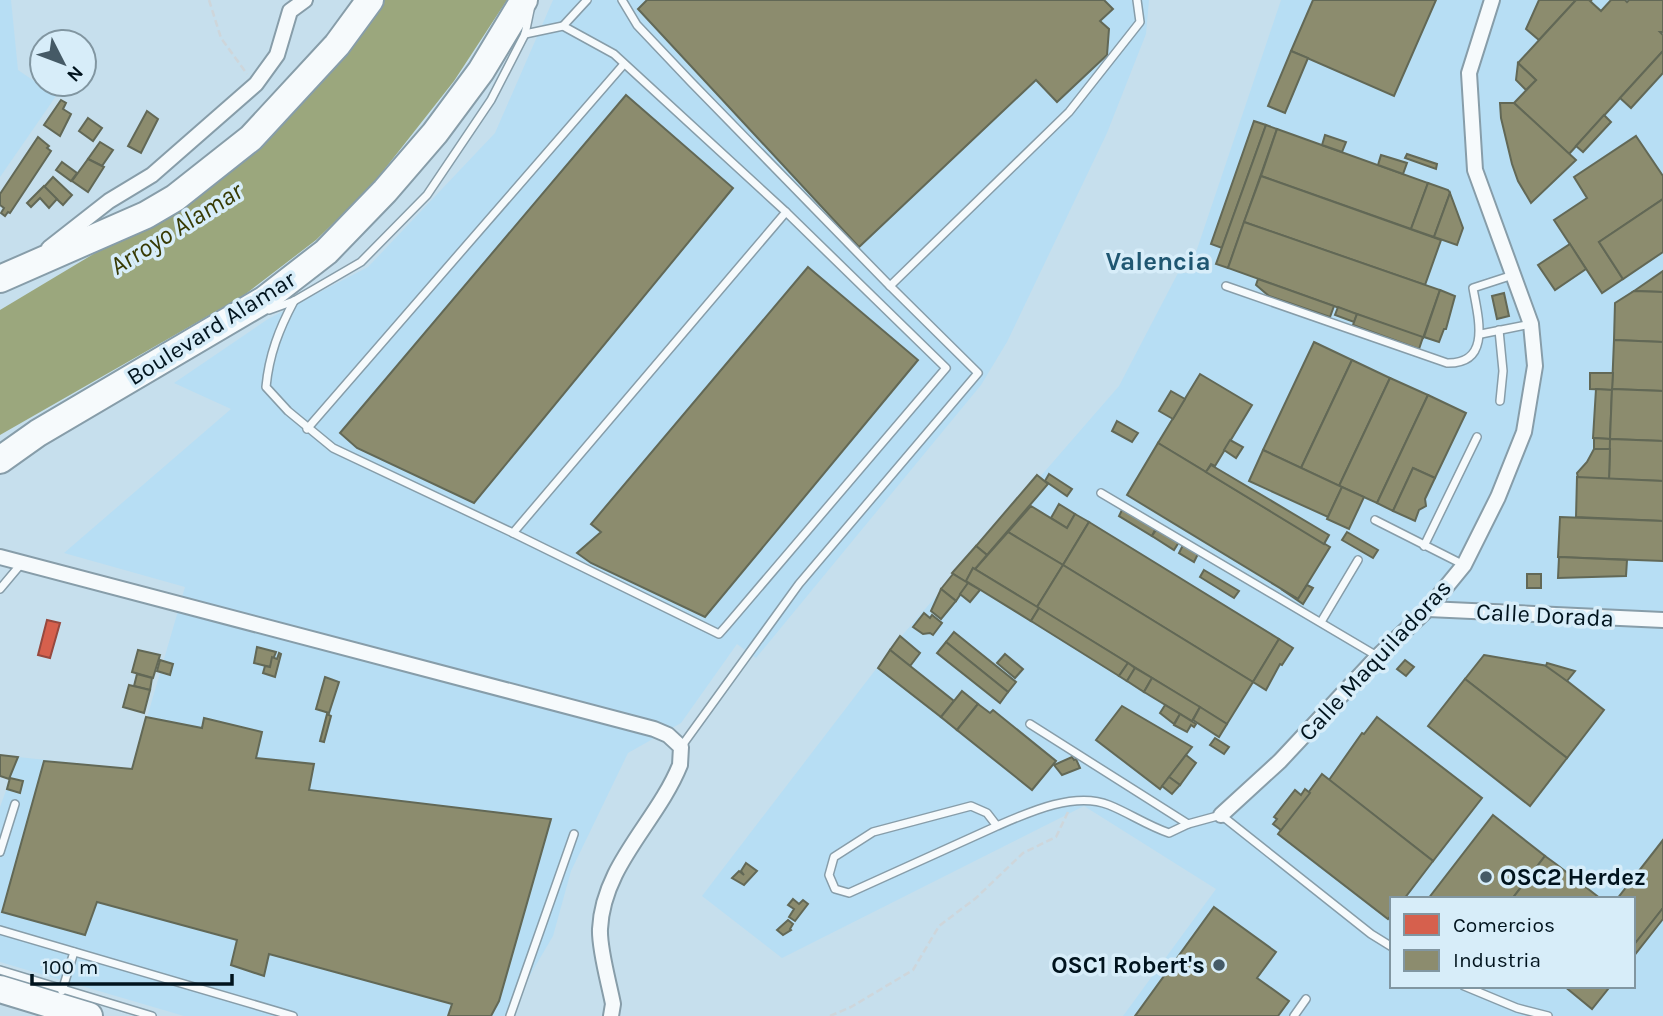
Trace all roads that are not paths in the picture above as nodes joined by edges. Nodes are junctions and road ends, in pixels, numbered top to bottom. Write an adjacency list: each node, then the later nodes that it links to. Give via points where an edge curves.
1 (305, 0): 9 (street)
2 (370, 0): 14 (highway, via 337,45 251,138 175,198)
3 (524, 0): 20 (highway, Boulevard Alamar, via 481,71 385,191 326,252 264,300)
4 (532, 0): 11 (lane)
5 (587, 0): 10 (lane)
6 (622, 0): 16 (lane, via 638,25 691,82)
7 (1137, 0): 16 (lane, via 1140,22 1069,112)
8 (1492, 0): 15 (street, Calle Maquiladoras, via 1469,73 1475,170)
9 (290, 5): 14 (street, via 277,55 256,84 152,175)
10 (564, 26): 11 (lane); 12 (lane)
11 (525, 34): 18 (lane, via 491,100 427,195 360,262)
12 (624, 64): 13 (lane); 24 (lane)
13 (786, 212): 29 (lane); 29 (lane, via 946,368 719,634)
14 (11, 274)
15 (1513, 275): 19 (street, Calle Maquiladoras); 22 (lane, via 1473,288)
16 (890, 286): 41 (lane, via 978,373 799,584)
17 (1226, 286): 22 (lane, via 1447,363 1459,363 1473,354)
18 (294, 301): 20 (lane); 24 (lane, via 268,360 266,387)
19 (1531, 324): 21 (lane); 34 (street, Calle Maquiladoras, via 1535,366 1524,432 1499,497)
20 (219, 327): 26 (highway, Boulevard Alamar)
21 (1499, 330): 22 (lane); 23 (lane)
22 (1481, 334)
23 (1500, 401)
24 (307, 429): 29 (lane, via 332,448)
25 (1478, 437): 30 (lane)
26 (0, 460)
27 (1101, 493): 38 (lane)
28 (1375, 520): 30 (lane)
29 (513, 533)
30 (1424, 546): 34 (lane)
31 (0, 557): 33 (street)
32 (1358, 560): 38 (lane)
33 (21, 564): 35 (lane); 41 (street, via 654,729)
34 (1464, 565): 36 (street, Calle Maquiladoras)
35 (0, 589)
36 (1428, 609): 37 (street, Calle Dorada); 39 (street, Calle Maquiladoras)
37 (1663, 620)
38 (1321, 622): 39 (lane)
39 (1378, 656): 43 (street, Calle Maquiladoras, via 1280,761)
40 (1030, 724): 44 (lane)
41 (681, 747): 61 (street, via 676,776 612,879 605,901 600,932 613,1004)
42 (15, 804): 47 (lane)
43 (1221, 816): 44 (lane); 49 (lane)
44 (1188, 824): 45 (lane, via 1169,834 1109,805 1082,800)
45 (997, 826): 45 (lane, via 987,813 971,806 873,832 834,857 830,875 835,889 849,893)
46 (574, 834): 60 (lane)
47 (0, 852)
48 (0, 930): 50 (lane)
49 (1390, 946)
50 (74, 952): 56 (lane); 59 (lane)
51 (0, 970): 56 (lane)
52 (1469, 988): 63 (lane)
53 (0, 989): 56 (highway)
54 (1306, 999): 62 (lane)
55 (0, 1006): 56 (highway)
56 (52, 1007): 57 (highway); 58 (lane)
57 (89, 1016)
58 (152, 1016)
59 (293, 1016)
60 (510, 1016)
61 (611, 1016)
62 (1294, 1016)
63 (1548, 1016)

